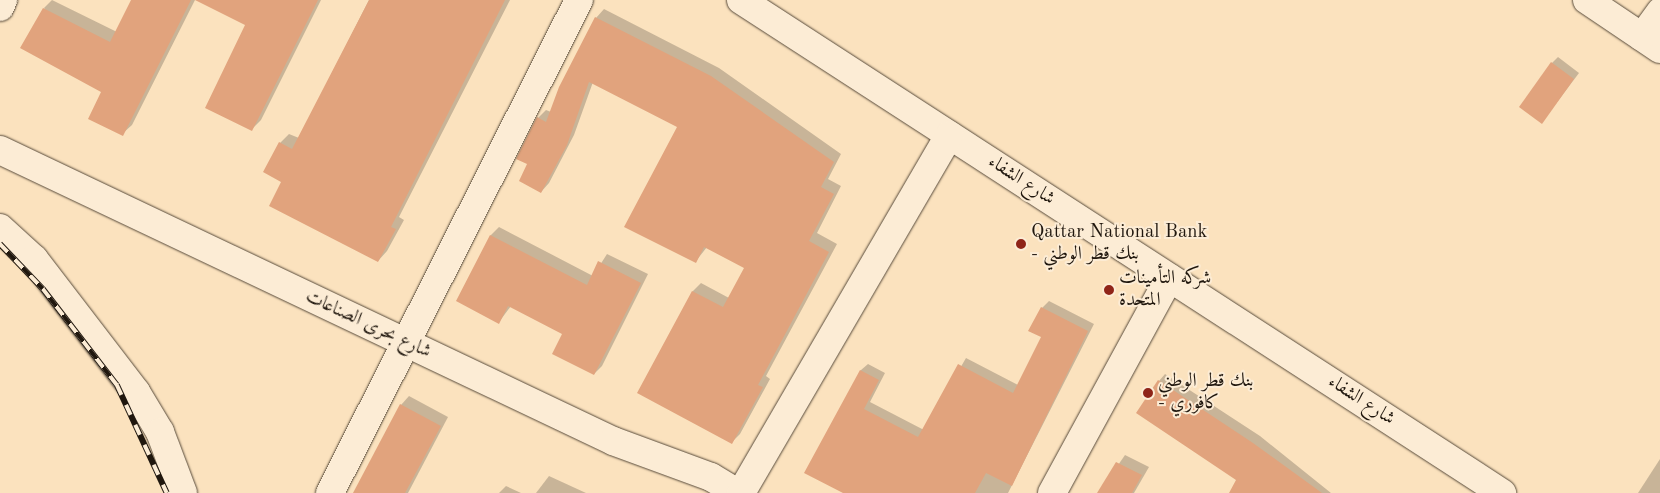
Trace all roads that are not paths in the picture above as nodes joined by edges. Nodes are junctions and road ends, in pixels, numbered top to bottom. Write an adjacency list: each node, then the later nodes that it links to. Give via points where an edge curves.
1 (3, 0): 5 (street)
2 (579, 0): 12 (street)
3 (740, 0): 8 (street, شارع الشفاء)
4 (1587, 0): 7 (street)
5 (0, 7)
6 (1660, 12): 7 (street)
7 (1651, 43)
8 (949, 135): 11 (street, شارع الشفاء); 15 (street)
9 (0, 150): 12 (street, شارع بحرى الصناعات)
10 (0, 228): 13 (street, via 34,259 136,392 160,432)
11 (1170, 278): 16 (street); 17 (street, شارع الشفاء)
12 (406, 344): 14 (street); 15 (street, شارع بحرى الصناعات, via 614,441 711,477)
13 (183, 493)
14 (330, 493)
15 (740, 493)
16 (1052, 493)
17 (1502, 493)

